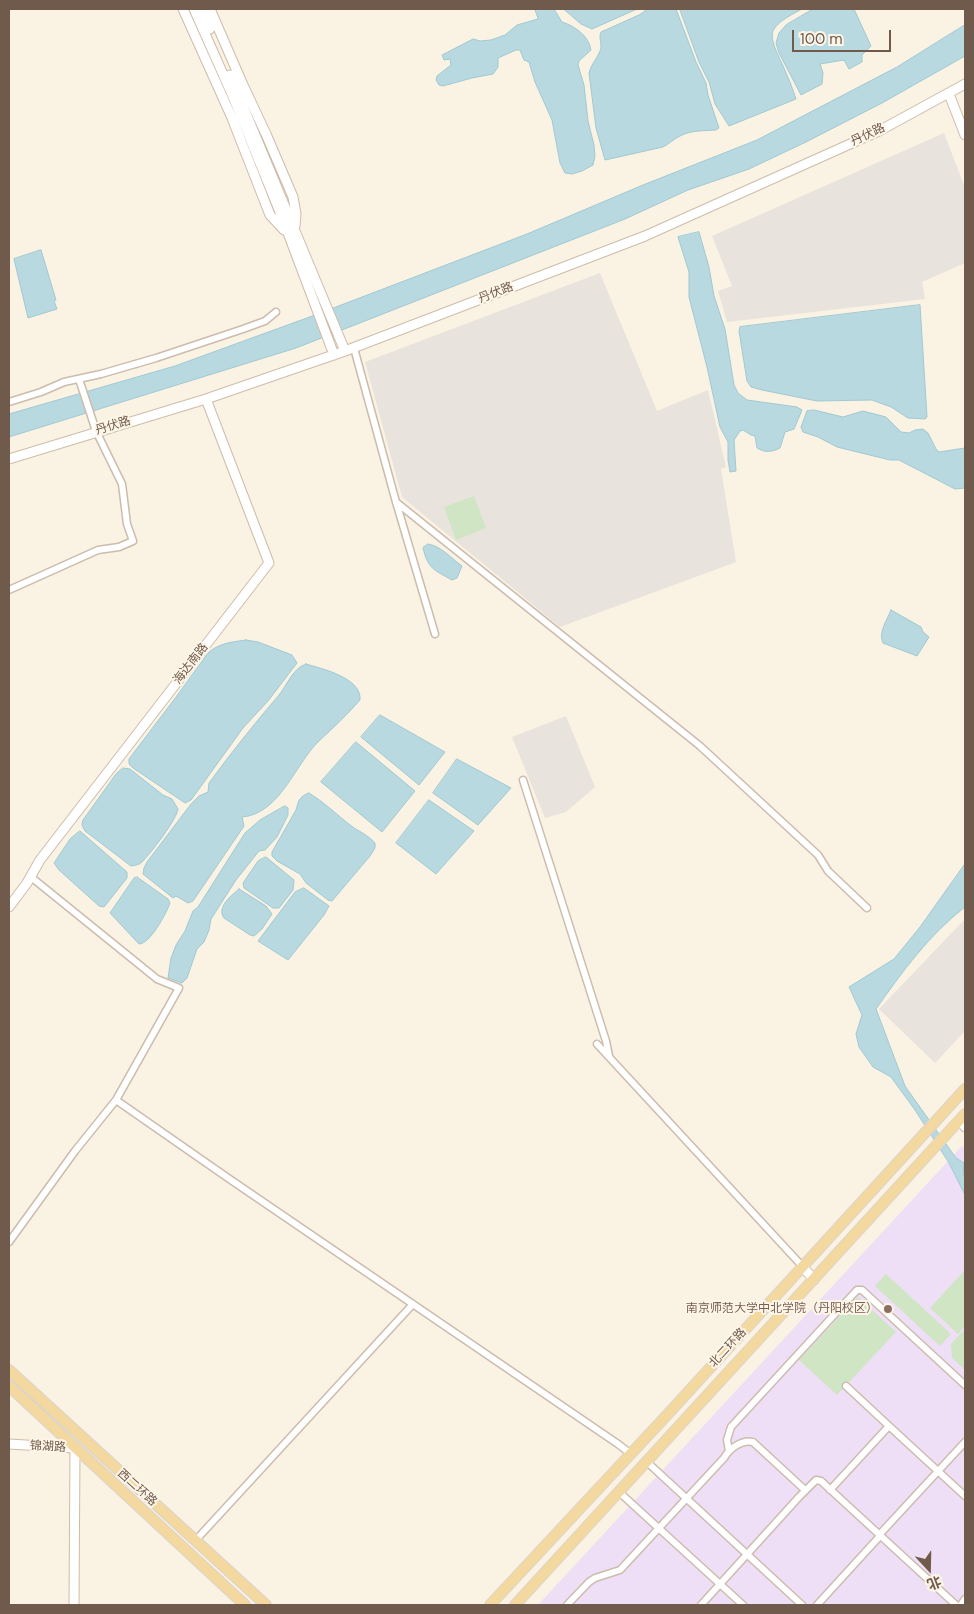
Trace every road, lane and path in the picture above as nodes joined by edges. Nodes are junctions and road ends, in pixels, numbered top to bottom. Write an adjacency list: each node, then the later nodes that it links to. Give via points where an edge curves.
1 (182, 9): 8 (main road, via 232,118 270,215)
2 (194, 9): 8 (main road)
3 (200, 9): 8 (main road)
4 (210, 9): 8 (main road, via 293,197 296,214)
5 (965, 84): 6 (main road, 丹伏路)
6 (949, 94): 7 (main road); 10 (main road, 丹伏路, via 879,131 645,236)
7 (965, 135)
8 (292, 232): 10 (main road, via 339,335); 11 (main road)
9 (276, 312): 12 (street, via 265,322)
10 (349, 349): 11 (main road, 丹伏路); 17 (street)
11 (334, 355): 13 (main road, 丹伏路)
12 (80, 382): 14 (street, via 64,382); 15 (street)
13 (206, 399): 15 (main road, 丹伏路); 21 (main road, 海达南路, via 268,563)
14 (9, 402)
15 (96, 431): 16 (main road, 丹伏路); 18 (street, via 122,484 127,524 133,540 119,547 98,550)
16 (9, 459)
17 (396, 502): 19 (street); 23 (street, via 700,746 818,855 828,872)
18 (9, 590)
19 (435, 634)
20 (523, 780): 25 (street)
21 (31, 877): 22 (main road, 海达南路); 27 (street, via 157,979 179,988)
22 (9, 907)
23 (867, 908)
24 (597, 1044): 25 (street)
25 (609, 1056): 30 (street)
26 (965, 1090): 30 (main road, 北二环路)
27 (116, 1100): 29 (street); 32 (street)
28 (963, 1121): 31 (main road, 北二环路)
29 (9, 1242)
30 (803, 1267): 31 (main road); 43 (main road, 北二环路)
31 (814, 1280): 44 (main road, 北二环路)
32 (413, 1304): 43 (street); 53 (street)
33 (9, 1370): 38 (main road, 西二环路)
34 (965, 1385): 42 (street, via 862,1290 857,1290 731,1427)
35 (9, 1386): 41 (main road, 西二环路)
36 (846, 1386): 37 (street)
37 (889, 1426): 45 (street); 47 (street)
38 (83, 1439): 41 (main road, 锦湖路); 53 (main road, 西二环路)
39 (965, 1442): 45 (street)
40 (9, 1444): 41 (main road, 锦湖路)
41 (75, 1448): 54 (main road, 西二环路); 58 (main road)
42 (728, 1451): 46 (street, via 741,1443 753,1442); 50 (street)
43 (631, 1454): 44 (main road); 61 (main road, 北二环路)
44 (645, 1464): 48 (main road, 北二环路); 50 (street)
45 (938, 1471): 49 (street); 52 (street)
46 (805, 1490): 47 (street, via 816,1480); 55 (street)
47 (830, 1490): 52 (street)
48 (619, 1492): 51 (street); 62 (main road, 北二环路)
49 (965, 1496)
50 (687, 1500): 51 (street); 55 (street)
51 (659, 1529): 56 (street); 63 (street, via 620,1570 594,1578)
52 (880, 1536): 67 (street); 68 (street)
53 (196, 1541): 54 (main road); 60 (main road, 西二环路)
54 (187, 1552): 59 (main road, 西二环路)
55 (747, 1554): 56 (street); 66 (street)
56 (720, 1584): 64 (street); 65 (street)
57 (965, 1599): 69 (street)
58 (74, 1605)
59 (245, 1605)
60 (266, 1605)
61 (490, 1605)
62 (515, 1605)
63 (567, 1605)
64 (701, 1605)
65 (743, 1605)
66 (802, 1605)
67 (817, 1605)
68 (956, 1605)
69 (961, 1605)

